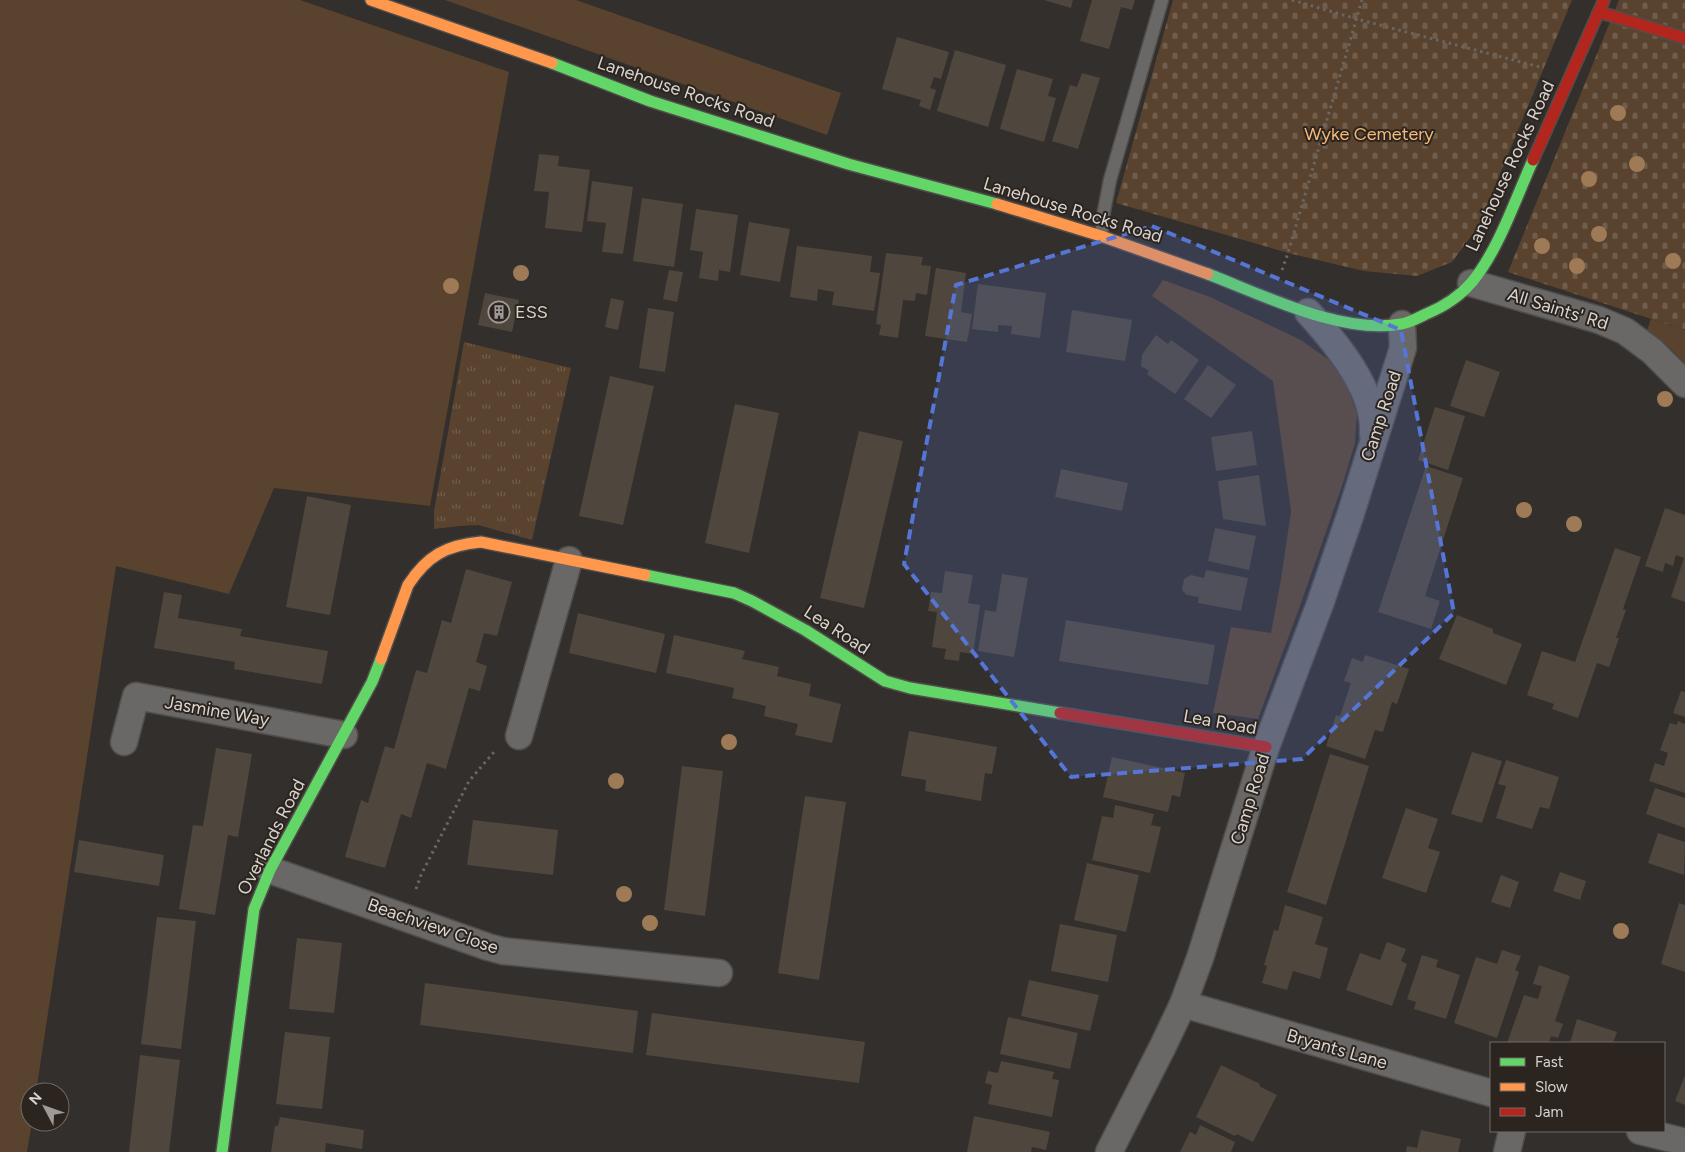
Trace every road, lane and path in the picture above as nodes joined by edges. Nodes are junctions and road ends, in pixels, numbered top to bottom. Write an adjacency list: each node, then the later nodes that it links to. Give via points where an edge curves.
1 (372, 0): 10 (main road, Lanehouse Rocks Road, via 650,101 848,164)
2 (1162, 0): 10 (lane, via 1110,180)
3 (1292, 0): 7 (path)
4 (1362, 0): 7 (path)
5 (1604, 0): 6 (main road, Lanehouse Rocks Road)
6 (1599, 12): 8 (main road); 12 (main road, Lanehouse Rocks Road, via 1497,240)
7 (1357, 19): 9 (path); 11 (path)
8 (1685, 38)
9 (1543, 68)
10 (1101, 236): 13 (main road, Lanehouse Rocks Road)
11 (1288, 253)
12 (1471, 282): 14 (main road, Lanehouse Rocks Road, via 1451,301); 15 (street, All Saints' Rd, via 1600,320 1624,331 1652,351)
13 (1308, 312): 14 (main road, Lanehouse Rocks Road, via 1371,326); 16 (street, via 1336,345 1360,383 1374,424)
14 (1402, 324): 16 (street, Camp Road, via 1403,348)
15 (1685, 384)
16 (1373, 442): 22 (street, Camp Road, via 1320,604)
17 (568, 560): 18 (main road, Lea Road, via 481,542 464,542 425,562); 20 (street); 22 (main road, Lea Road, via 734,593 756,601 872,674 904,686)
18 (408, 585): 19 (main road, Overlands Road, via 372,682)
19 (344, 735): 21 (street, Jasmine Way, via 136,696); 23 (main road, Overlands Road)
20 (519, 736): 24 (path, via 490,754 469,780 421,875)
21 (124, 742)
22 (1266, 748): 26 (street, Camp Road)
23 (270, 870): 24 (street, Beachview Close); 31 (main road, Overlands Road, via 254,910 250,930)
24 (405, 918): 25 (street, Beachview Close, via 503,951)
25 (719, 973)
26 (1183, 1004): 27 (street, Bryants Lane); 32 (street, Camp Road)
27 (1490, 1093)
28 (1512, 1132): 33 (street)
29 (1644, 1132): 30 (street)
30 (1685, 1142)
31 (222, 1152)
32 (1109, 1152)
33 (1507, 1152)

